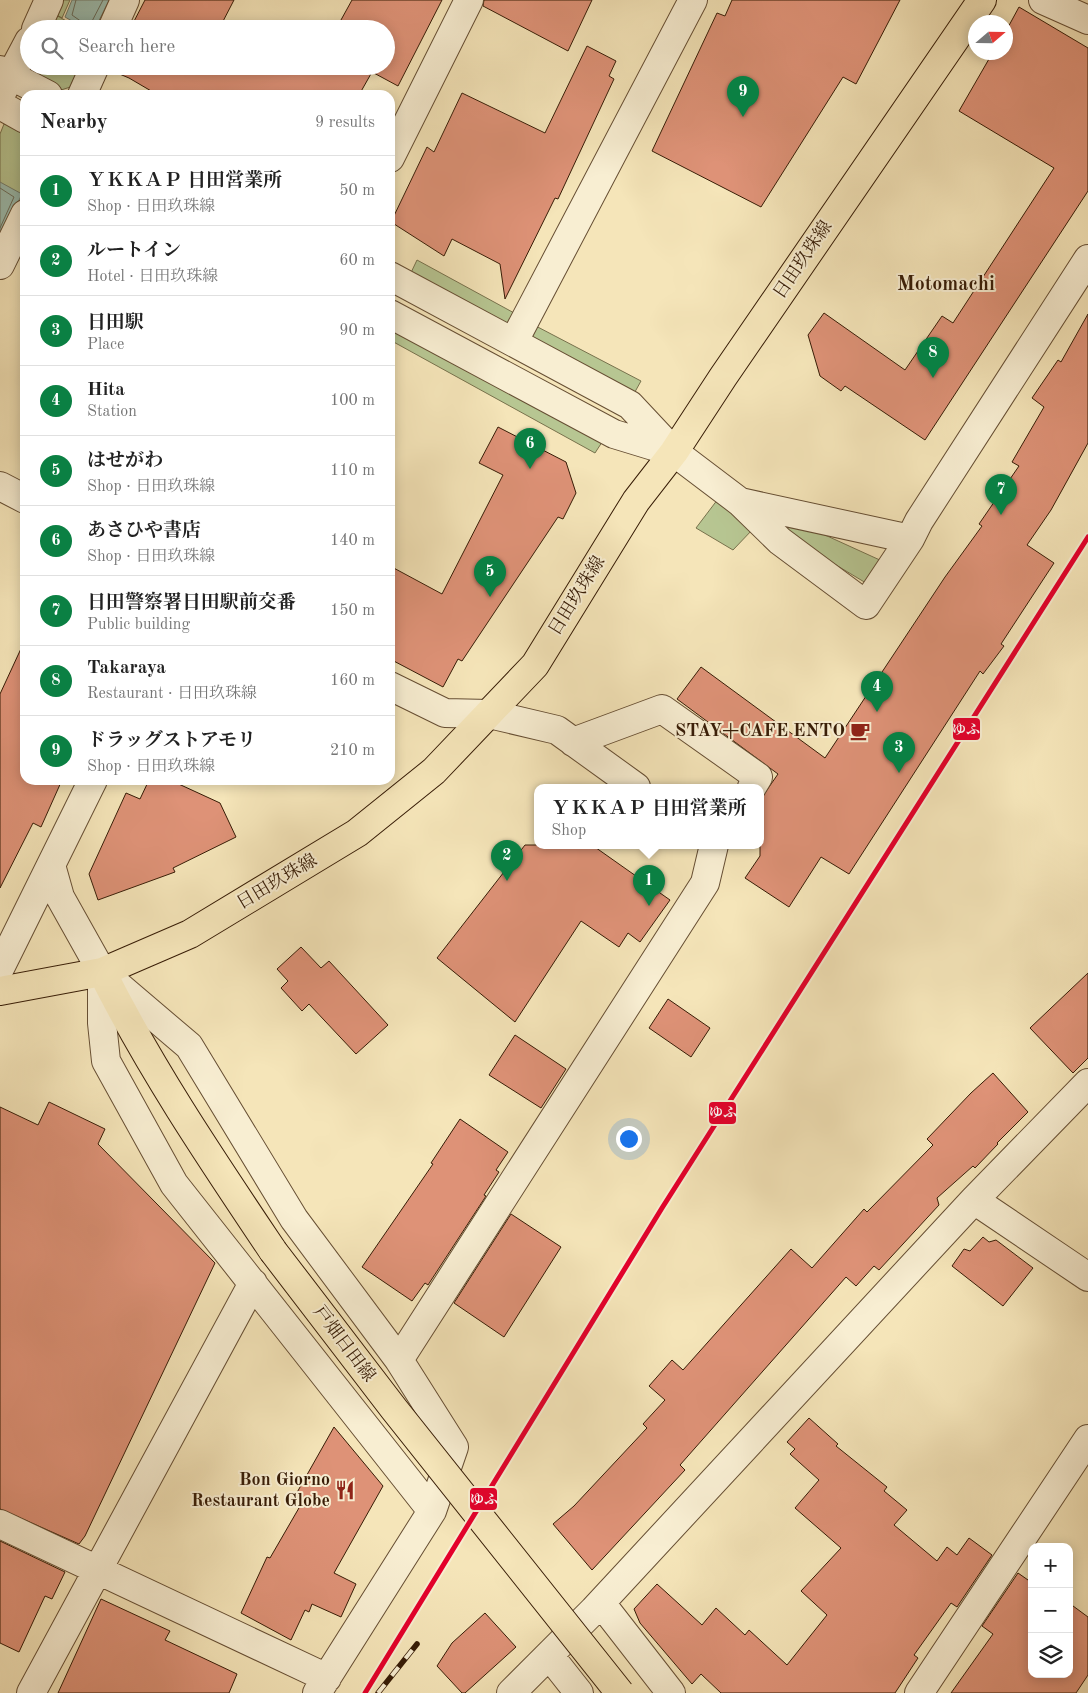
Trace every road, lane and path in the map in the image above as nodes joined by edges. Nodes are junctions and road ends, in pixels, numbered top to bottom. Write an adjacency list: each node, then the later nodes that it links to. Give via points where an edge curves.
1 (49, 0): 7 (street)
2 (126, 0): 8 (street)
3 (469, 0): 17 (street)
4 (693, 0): 23 (street)
5 (982, 0): 24 (main road, 日田玖珠線)
6 (1043, 0): 9 (street)
7 (40, 20)
8 (116, 20)
9 (1088, 20)
10 (20, 54): 12 (street)
11 (91, 75): 14 (street)
12 (3, 80): 13 (street)
13 (33, 90)
14 (84, 90)
15 (0, 105): 16 (street)
16 (20, 116)
17 (395, 148)
18 (20, 224): 20 (street)
19 (1088, 259): 28 (street)
20 (0, 265)
21 (395, 279): 23 (street)
22 (395, 317): 24 (street, via 614,434)
23 (514, 340): 24 (street, via 630,405)
24 (674, 452): 27 (street); 30 (main road, 日田玖珠線, via 636,501 535,665)
25 (0, 486): 26 (street)
26 (20, 496)
27 (740, 502): 28 (street); 28 (street, via 780,541 866,605)
28 (910, 539)
29 (395, 688): 30 (street, via 445,713)
30 (489, 714): 31 (street, via 557,730); 38 (main road, 日田玖珠線, via 434,771 357,833 190,934)
31 (573, 742): 32 (street); 33 (street, via 662,709 758,777)
32 (632, 784)
33 (754, 784)
34 (91, 785): 36 (street)
35 (713, 849): 44 (street, via 705,883)
36 (52, 864): 37 (street); 38 (street, via 60,897)
37 (0, 968)
38 (102, 972): 39 (main road, 日田玖珠線); 43 (street, via 106,1061 174,1184); 44 (street, via 189,1046 294,1219); 55 (main road, 戸畑日田線, bridge, via 124,1016 196,1137 273,1251)
39 (0, 991)
40 (1088, 1083): 41 (street)
41 (974, 1200): 42 (street); 49 (street)
42 (1088, 1277)
43 (254, 1284): 46 (street); 48 (street)
44 (399, 1360): 46 (street, via 454,1447)
45 (1088, 1439): 57 (street)
46 (432, 1511): 51 (street)
47 (0, 1524): 48 (street)
48 (99, 1571): 51 (street); 52 (street)
49 (601, 1603): 50 (street); 56 (street)
50 (548, 1655): 53 (street); 54 (street)
51 (322, 1686)
52 (31, 1693)
53 (511, 1693)
54 (579, 1693)
55 (620, 1693)
56 (671, 1693)
57 (919, 1693)

